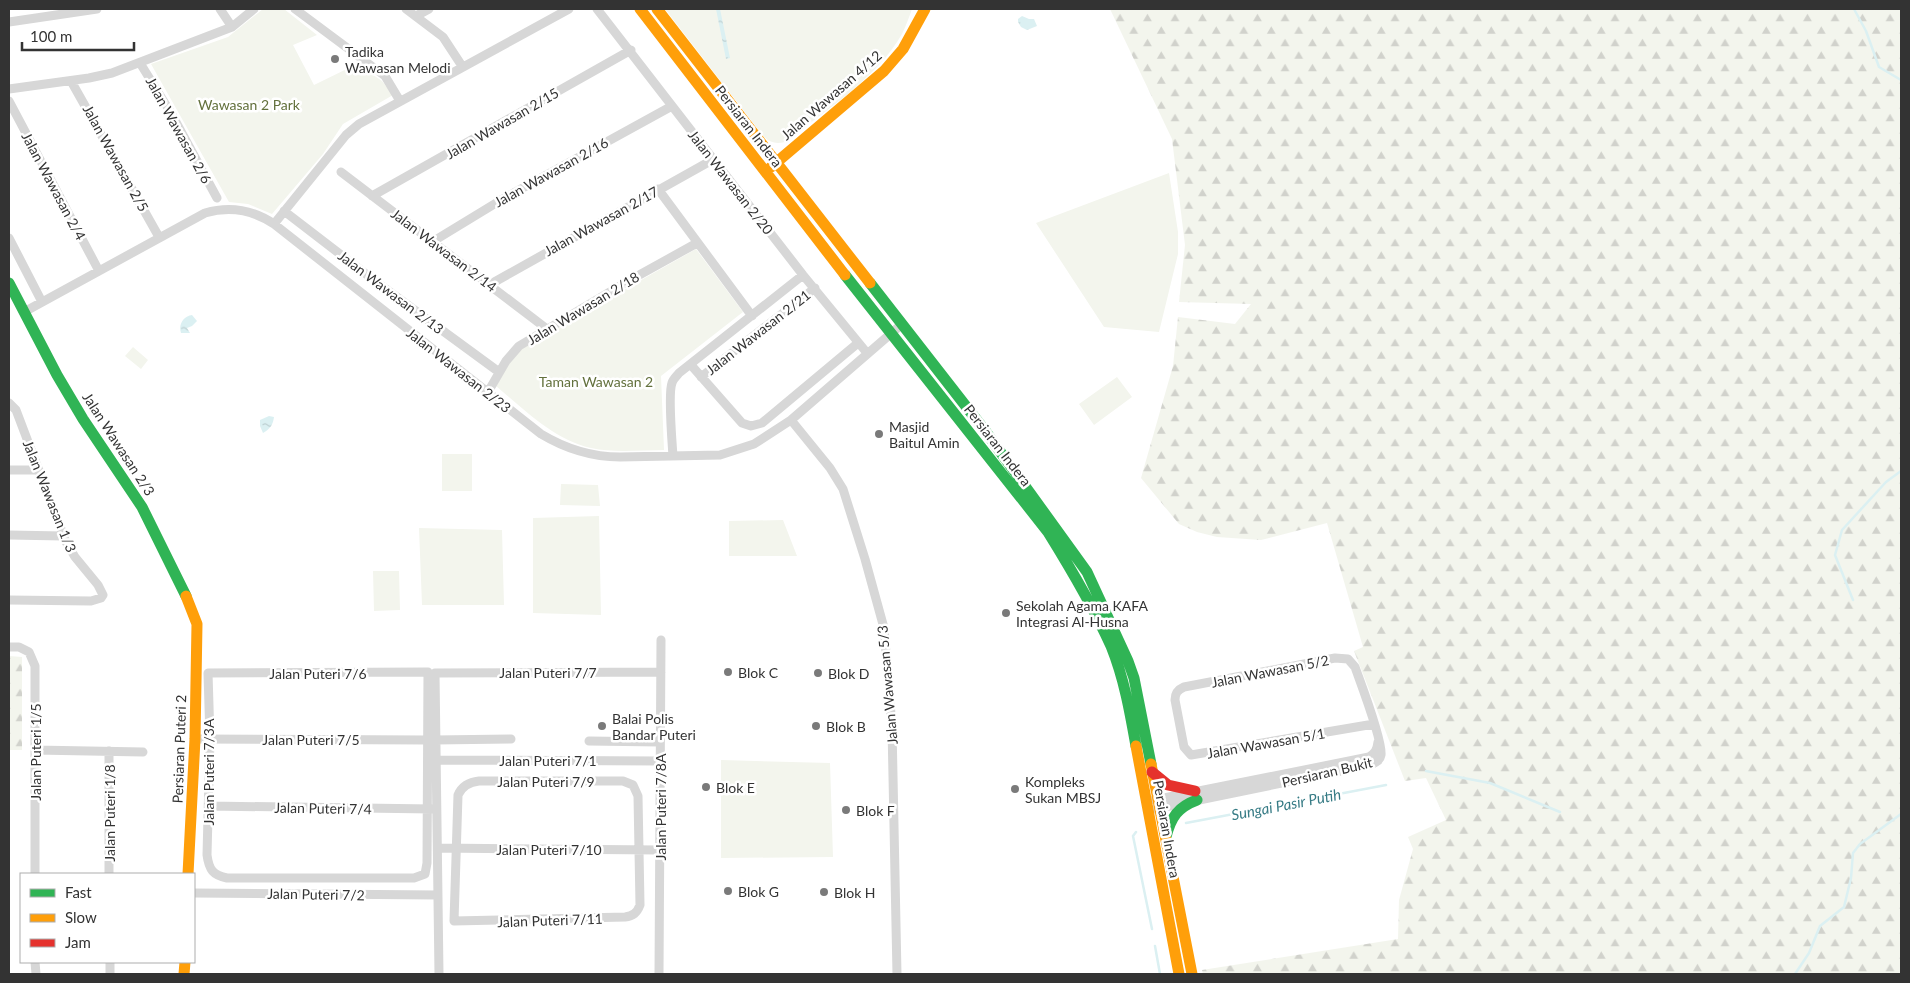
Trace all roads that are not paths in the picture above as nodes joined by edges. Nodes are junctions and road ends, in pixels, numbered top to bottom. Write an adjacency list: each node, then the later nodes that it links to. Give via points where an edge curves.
1 (97, 9): 13 (street)
2 (220, 9): 14 (street)
3 (254, 9): 14 (street)
4 (296, 9): 21 (street, via 385,76)
5 (406, 9): 12 (street)
6 (429, 9): 12 (street)
7 (569, 9): 17 (street)
8 (598, 9): 15 (street, Jalan Wawasan 2/20)
9 (640, 9): 27 (main road, Persiaran Indera)
10 (657, 9): 23 (main road, Persiaran Indera)
11 (925, 9): 24 (main road, Jalan Wawasan 4/12, via 903,49 884,71)
12 (416, 16): 17 (street, via 444,37)
13 (9, 22)
14 (232, 27): 16 (street)
15 (631, 50): 22 (street, Jalan Wawasan 2/20); 31 (street, Jalan Wawasan 2/15)
16 (140, 63): 18 (street, via 112,73); 32 (street, Jalan Wawasan 2/6)
17 (462, 66): 21 (street)
18 (71, 80): 19 (street); 35 (street, Jalan Wawasan 2/5)
19 (9, 89)
20 (9, 101): 39 (street, Jalan Wawasan 2/4)
21 (400, 101): 33 (street, via 346,135)
22 (672, 106): 25 (street, Jalan Wawasan 2/20); 37 (street, Jalan Wawasan 2/16, via 509,195)
23 (764, 146): 24 (main road); 26 (main road, Persiaran Indera)
24 (792, 149): 26 (main road, Jalan Wawasan 4/12); 29 (main road)
25 (714, 159): 30 (street, Jalan Wawasan 2/17); 40 (street, Jalan Wawasan 2/20)
26 (776, 162): 27 (main road, Jalan Wawasan 4/12); 29 (main road, Persiaran Indera)
27 (765, 171): 49 (main road, Persiaran Indera)
28 (341, 172): 31 (street, Jalan Wawasan 2/14)
29 (785, 174): 47 (main road, Persiaran Indera)
30 (658, 189): 38 (street); 42 (street, Jalan Wawasan 2/17)
31 (372, 196): 37 (street, Jalan Wawasan 2/14)
32 (217, 198)
33 (284, 211): 34 (street); 53 (street, Jalan Wawasan 2/13)
34 (274, 224): 35 (street, Jalan Wawasan 2/23, via 246,211 214,210); 55 (street, Jalan Wawasan 2/23)
35 (159, 237): 39 (street, Jalan Wawasan 2/23)
36 (9, 238): 44 (street)
37 (432, 242): 42 (street, Jalan Wawasan 2/14)
38 (697, 243): 46 (street); 48 (street, Jalan Wawasan 2/18)
39 (99, 271): 44 (street, Jalan Wawasan 2/23)
40 (803, 275): 43 (street, Jalan Wawasan 2/20); 46 (street)
41 (9, 283): 45 (main road, Jalan Wawasan 2/3)
42 (489, 284): 48 (street, Jalan Wawasan 2/14)
43 (815, 288): 50 (street, Jalan Wawasan 2/20); 54 (street, Jalan Wawasan 2/21)
44 (42, 302): 45 (street, Jalan Wawasan 2/23)
45 (24, 312): 64 (main road, Jalan Wawasan 2/3, via 83,420 142,507 174,568)
46 (752, 316): 52 (street)
47 (902, 324): 49 (street, Jalan Wawasan 2/23); 84 (main road, Persiaran Indera, via 986,432 1087,572 1134,678)
48 (547, 329): 53 (street, Jalan Wawasan 2/18, via 519,346)
49 (890, 333): 51 (street, Jalan Wawasan 2/23); 86 (main road, Persiaran Indera, via 1048,532 1077,578 1111,647 1126,693)
50 (858, 343): 51 (street, Jalan Wawasan 2/20); 54 (street, via 757,425 742,423)
51 (867, 352): 57 (street, Jalan Wawasan 2/23)
52 (691, 365): 54 (street); 58 (street, via 672,383)
53 (499, 372): 55 (street, Jalan Wawasan 2/18)
54 (701, 377)
55 (488, 392): 58 (street, Jalan Wawasan 2/23, via 541,434 572,449 604,457)
56 (9, 403): 60 (street, Jalan Wawasan 1/3, via 16,410)
57 (790, 420): 58 (street, Jalan Wawasan 2/23, via 765,438 731,453); 103 (street, Jalan Wawasan 5/3, via 843,489 884,628 892,727)
58 (673, 456)
59 (9, 470): 60 (street)
60 (39, 470): 62 (street, Jalan Wawasan 1/3)
61 (9, 536): 62 (street)
62 (64, 536): 63 (street, Jalan Wawasan 1/3, via 75,557 98,585 103,594 101,598)
63 (9, 600)
64 (196, 624): 73 (main road, Persiaran Puteri 2)
65 (661, 640): 68 (street, Jalan Puteri 7/8A)
66 (9, 647): 79 (street, Jalan Puteri 1/5, via 24,648 33,658)
67 (431, 672): 68 (street, Jalan Puteri 7/7); 69 (street, Jalan Puteri 7/6); 76 (street)
68 (660, 672): 78 (street, Jalan Puteri 7/8A)
69 (208, 674): 74 (street, Jalan Puteri 7/3A)
70 (1374, 724): 71 (street, Jalan Wawasan 5/1, via 1195,755 1186,751); 71 (street, Jalan Wawasan 5/2, via 1355,667 1343,658 1179,689 1174,700); 72 (street, Jalan Wawasan 5/2)
71 (1178, 726)
72 (1377, 734): 85 (street, Persiaran Bukit, via 1381,754 1376,763)
73 (195, 739): 74 (street, Jalan Puteri 7/5); 96 (main road, Persiaran Puteri 2)
74 (210, 739): 76 (street, Jalan Puteri 7/5); 87 (street, Jalan Puteri 7/3A)
75 (511, 739): 76 (street, Jalan Puteri 7/5)
76 (432, 740): 82 (street); 88 (street)
77 (589, 741): 78 (street)
78 (660, 742): 83 (street, Jalan Puteri 7/8A)
79 (35, 750): 80 (street); 94 (street, Jalan Puteri 1/5)
80 (109, 752): 81 (street); 95 (street, Jalan Puteri 1/8)
81 (143, 752)
82 (436, 760): 83 (street, Jalan Puteri 7/1); 88 (street)
83 (660, 761): 93 (street, Jalan Puteri 7/8A)
84 (1152, 772): 85 (main road, via 1168,785); 86 (main road, Persiaran Indera)
85 (1196, 796): 86 (street, Persiaran Bukit); 89 (main road, via 1179,806 1171,819)
86 (1152, 805): 89 (main road, Persiaran Indera); 104 (main road, Persiaran Indera)
87 (209, 806): 88 (street, Jalan Puteri 7/4); 97 (street, Jalan Puteri 7/3A, via 207,855 214,874 227,878)
88 (432, 809): 90 (street); 97 (street, via 425,874 414,878)
89 (1166, 838): 105 (main road, Persiaran Indera)
90 (438, 848): 91 (street, Jalan Puteri 7/10); 100 (street)
91 (457, 848): 92 (street, Jalan Puteri 7/10); 92 (street, Jalan Puteri 7/9, via 458,795 463,787 479,780 623,781 634,785 638,796); 92 (street, Jalan Puteri 7/11, via 454,921 625,917 635,914 640,905)
92 (639, 850): 93 (street, Jalan Puteri 7/10)
93 (660, 850): 102 (street, Jalan Puteri 7/8A)
94 (35, 873)
95 (109, 873)
96 (188, 873)
97 (319, 879): 99 (street)
98 (195, 893): 99 (street, Jalan Puteri 7/2)
99 (320, 894): 100 (street, Jalan Puteri 7/2)
100 (438, 895): 101 (street)
101 (439, 974)
102 (658, 974)
103 (897, 974)
104 (1179, 974)
105 (1192, 974)

